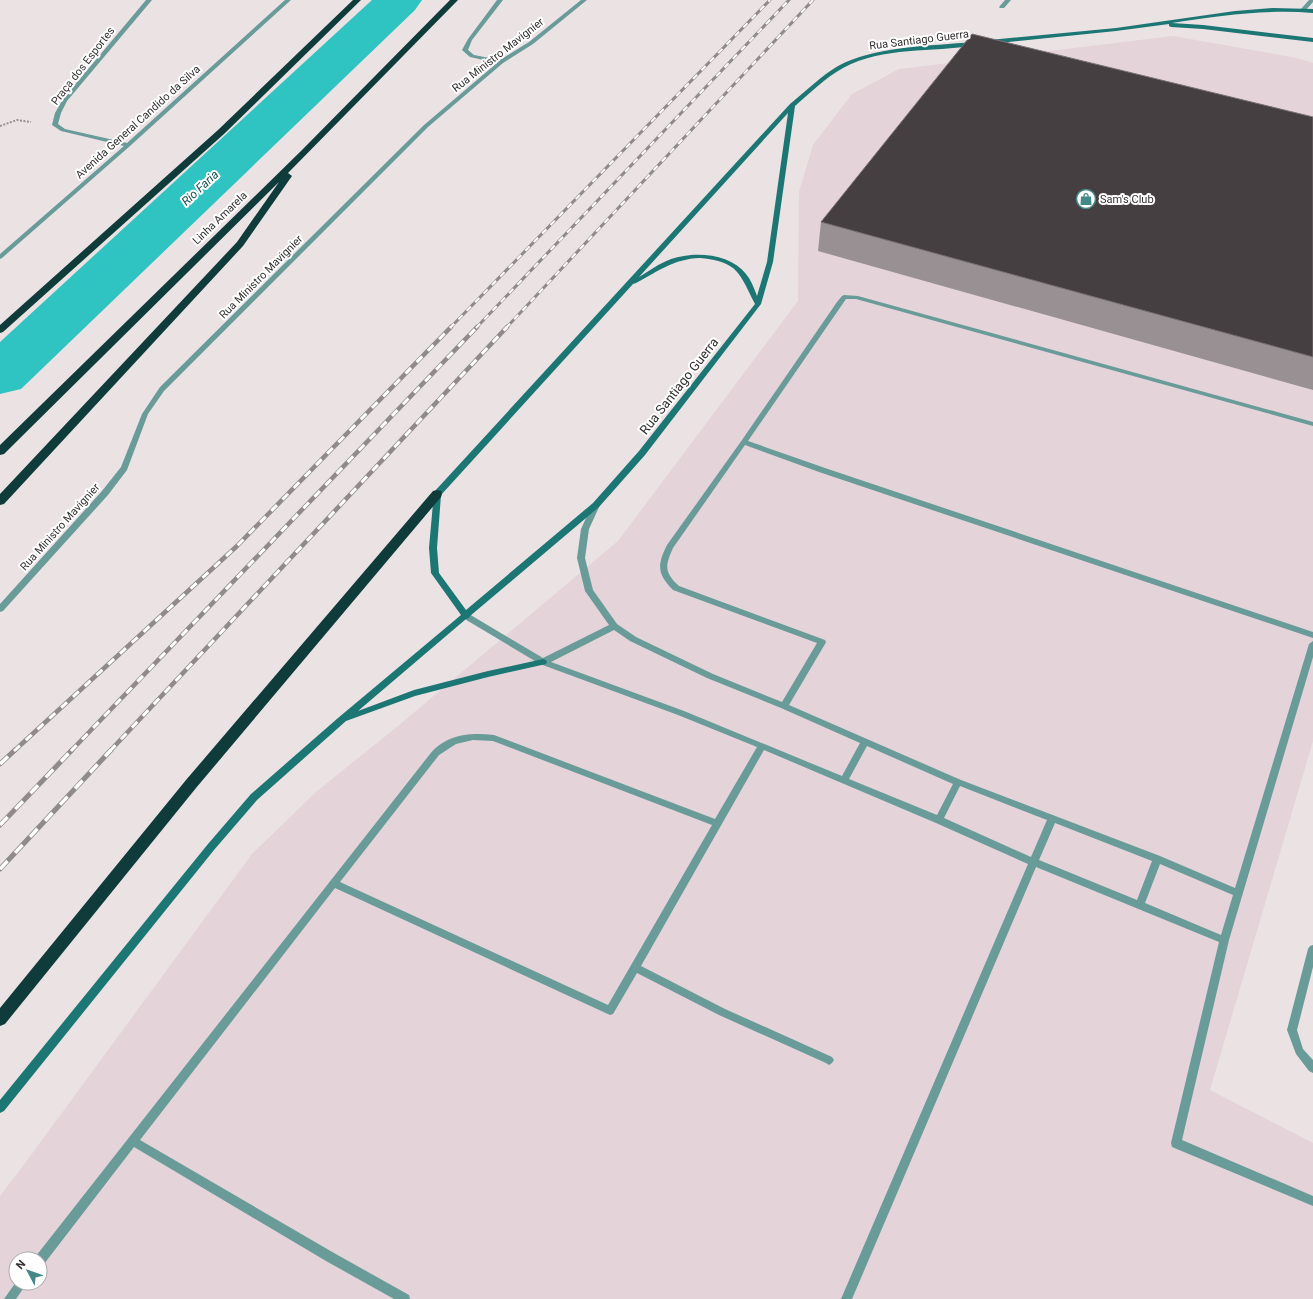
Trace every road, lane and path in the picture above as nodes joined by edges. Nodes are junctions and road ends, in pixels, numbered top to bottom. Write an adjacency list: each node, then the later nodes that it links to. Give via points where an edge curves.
1 (149, 0): 20 (street, Praça dos Esportes, via 65,100)
2 (288, 0): 22 (street, Avenida General Candido da Silva)
3 (357, 0): 27 (highway, via 221,132)
4 (454, 0): 23 (highway, Linha Amarela)
5 (500, 0): 18 (street, via 465,50 472,56)
6 (584, 0): 18 (street, Rua Ministro Mavignier, via 531,43)
7 (1008, 0): 9 (street)
8 (1312, 0): 10 (street)
9 (1002, 7)
10 (1302, 10): 11 (main road, Rua Santiago Guerra); 12 (main road, Rua Santiago Guerra, via 1236,11)
11 (1313, 11)
12 (1158, 24): 13 (main road, Rua Santiago Guerra); 16 (main road, Rua Santiago Guerra)
13 (1274, 36): 14 (main road); 17 (main road)
14 (1313, 40)
15 (978, 43): 19 (main road, Rua Santiago Guerra, via 892,52 848,63)
16 (986, 43)
17 (1313, 44)
18 (501, 62): 34 (street, Rua Ministro Mavignier, via 426,126 162,388 145,414 124,468 104,494)
19 (792, 105): 25 (main road, Rua Santiago Guerra); 26 (main road, Rua Santiago Guerra, via 770,262)
20 (55, 124): 21 (path, via 17,120); 22 (street, Praça dos Esportes, via 62,130)
21 (0, 126)
22 (128, 145): 24 (street, Avenida General Candido da Silva)
23 (304, 152): 30 (highway, Linha Amarela); 32 (highway, via 240,244)
24 (0, 257)
25 (628, 285): 26 (main road, via 673,260 695,256 716,258 734,265 743,275); 31 (main road, Rua Santiago Guerra)
26 (758, 304): 33 (main road, Rua Santiago Guerra, via 642,453)
27 (0, 330)
28 (1313, 424): 29 (street, via 849,296 844,297 839,303)
29 (744, 442): 37 (street); 40 (street, via 670,547 662,564 665,578 676,588 822,642)
30 (0, 451)
31 (437, 494): 35 (main road, via 433,548 435,573); 57 (highway, via 191,784)
32 (0, 500)
33 (596, 505): 35 (main road, Rua Santiago Guerra); 36 (street, via 585,529 581,558 589,592)
34 (0, 609)
35 (466, 616): 39 (street); 41 (main road, Rua Santiago Guerra)
36 (614, 626): 39 (street); 40 (street, via 633,639 710,676)
37 (1313, 636)
38 (1313, 644): 52 (street)
39 (543, 662): 41 (main road, via 414,693); 43 (street)
40 (784, 706): 42 (street)
41 (341, 720): 60 (main road, Rua Santiago Guerra, via 254,797)
42 (865, 741): 44 (street); 45 (street)
43 (762, 746): 44 (street); 48 (street)
44 (844, 780): 47 (street)
45 (958, 782): 46 (street); 47 (street)
46 (1052, 818): 49 (street); 50 (street)
47 (939, 820): 50 (street)
48 (718, 824): 51 (street, via 494,738 477,736 459,739 442,747); 56 (street)
49 (1157, 859): 52 (street); 53 (street)
50 (1034, 862): 53 (street); 67 (street)
51 (333, 883): 56 (street, via 610,1011); 61 (street)
52 (1237, 893): 54 (street)
53 (1139, 906): 54 (street)
54 (1224, 940): 62 (street, via 1176,1143)
55 (1313, 949): 59 (street, via 1292,1030 1300,1051)
56 (635, 968): 58 (street, via 722,1012)
57 (0, 1019)
58 (829, 1060)
59 (1313, 1068)
60 (0, 1108)
61 (133, 1141): 63 (street); 66 (street)
62 (1313, 1201)
63 (47, 1251)
64 (16, 1291): 65 (street)
65 (9, 1299)
66 (405, 1299)
67 (846, 1299)

